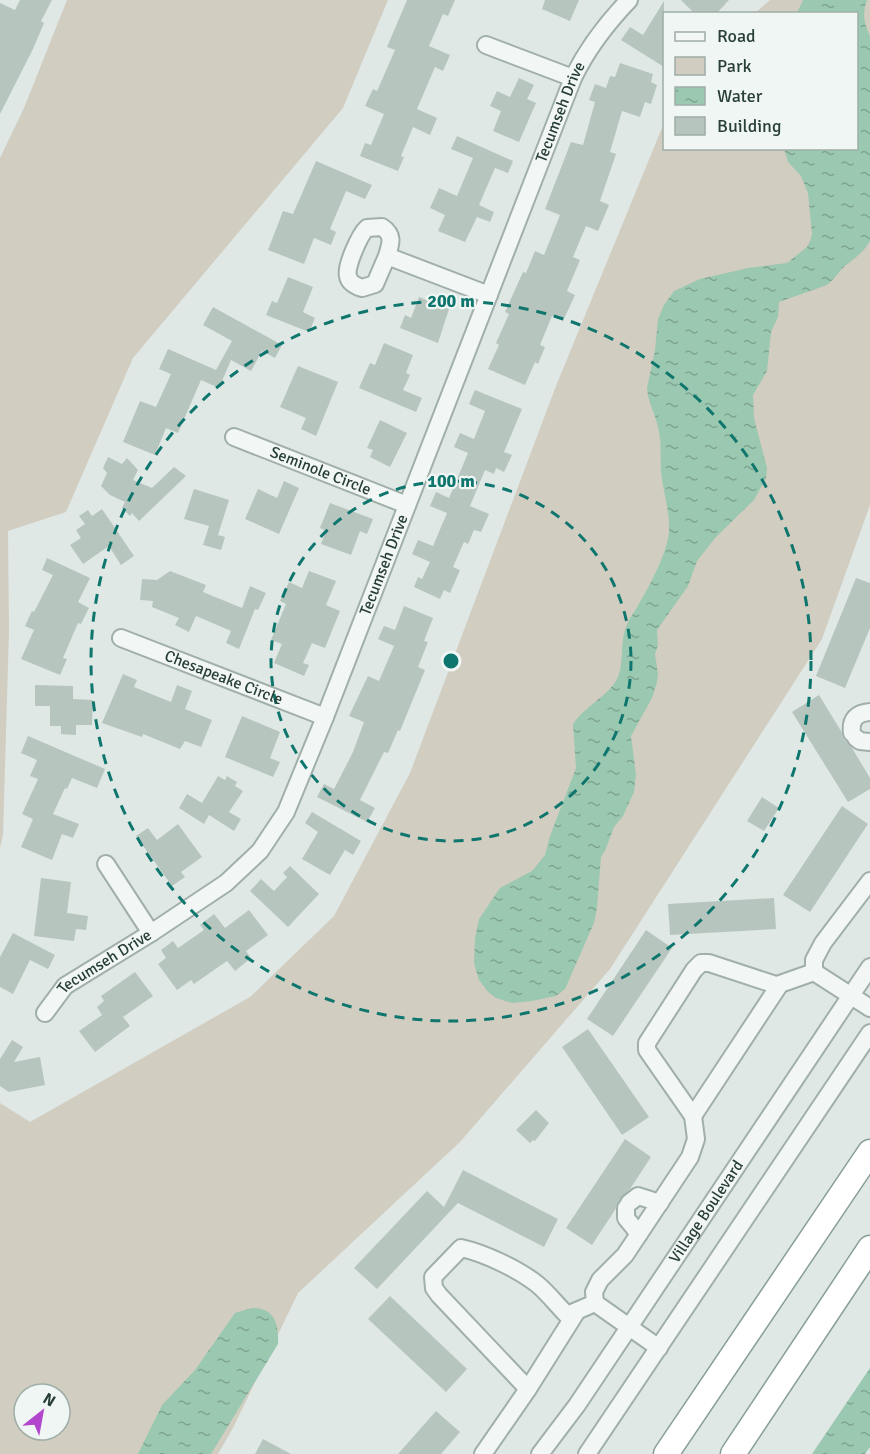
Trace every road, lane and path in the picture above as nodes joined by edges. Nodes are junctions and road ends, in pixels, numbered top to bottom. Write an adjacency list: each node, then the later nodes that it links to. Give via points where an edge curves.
1 (629, 0): 3 (street, Tecumseh Drive, via 598,34)
2 (486, 45): 3 (street)
3 (573, 78): 5 (street, Tecumseh Drive)
4 (387, 256): 5 (street)
5 (489, 295): 7 (street, Tecumseh Drive)
6 (234, 437): 7 (street, Seminole Circle)
7 (408, 505): 10 (street, Tecumseh Drive)
8 (121, 638): 10 (street, Chesapeake Circle)
9 (870, 712): 11 (street, via 856,716 851,726)
10 (325, 717): 14 (street, Tecumseh Drive, via 290,803 260,850 226,883)
11 (859, 738)
12 (106, 864): 14 (street)
13 (870, 881): 16 (street, via 823,943 814,960)
14 (151, 933): 20 (street, Tecumseh Drive, via 65,986)
15 (870, 967): 18 (street, Village Boulevard)
16 (814, 972): 17 (street); 18 (street)
17 (780, 984): 22 (street); 22 (street, via 709,963 701,963 694,970 647,1043 647,1050)
18 (851, 996): 19 (street); 29 (street, Village Boulevard)
19 (870, 1008)
20 (45, 1013)
21 (870, 1033): 30 (street)
22 (693, 1116): 24 (street, via 696,1139 690,1157)
23 (870, 1152): 35 (highway)
24 (660, 1203): 25 (street); 25 (street, via 638,1196 628,1205 626,1218)
25 (639, 1234): 27 (street, via 600,1280 594,1292)
26 (870, 1248): 36 (highway)
27 (595, 1303): 28 (street); 29 (street)
28 (577, 1311): 31 (street); 31 (street, via 567,1315 523,1274 472,1250 460,1248 433,1277 439,1295)
29 (629, 1327): 30 (street); 33 (street, Village Boulevard)
30 (659, 1348): 34 (street)
31 (528, 1389): 32 (street)
32 (483, 1454)
33 (540, 1454)
34 (587, 1454)
35 (666, 1454)
36 (734, 1454)

